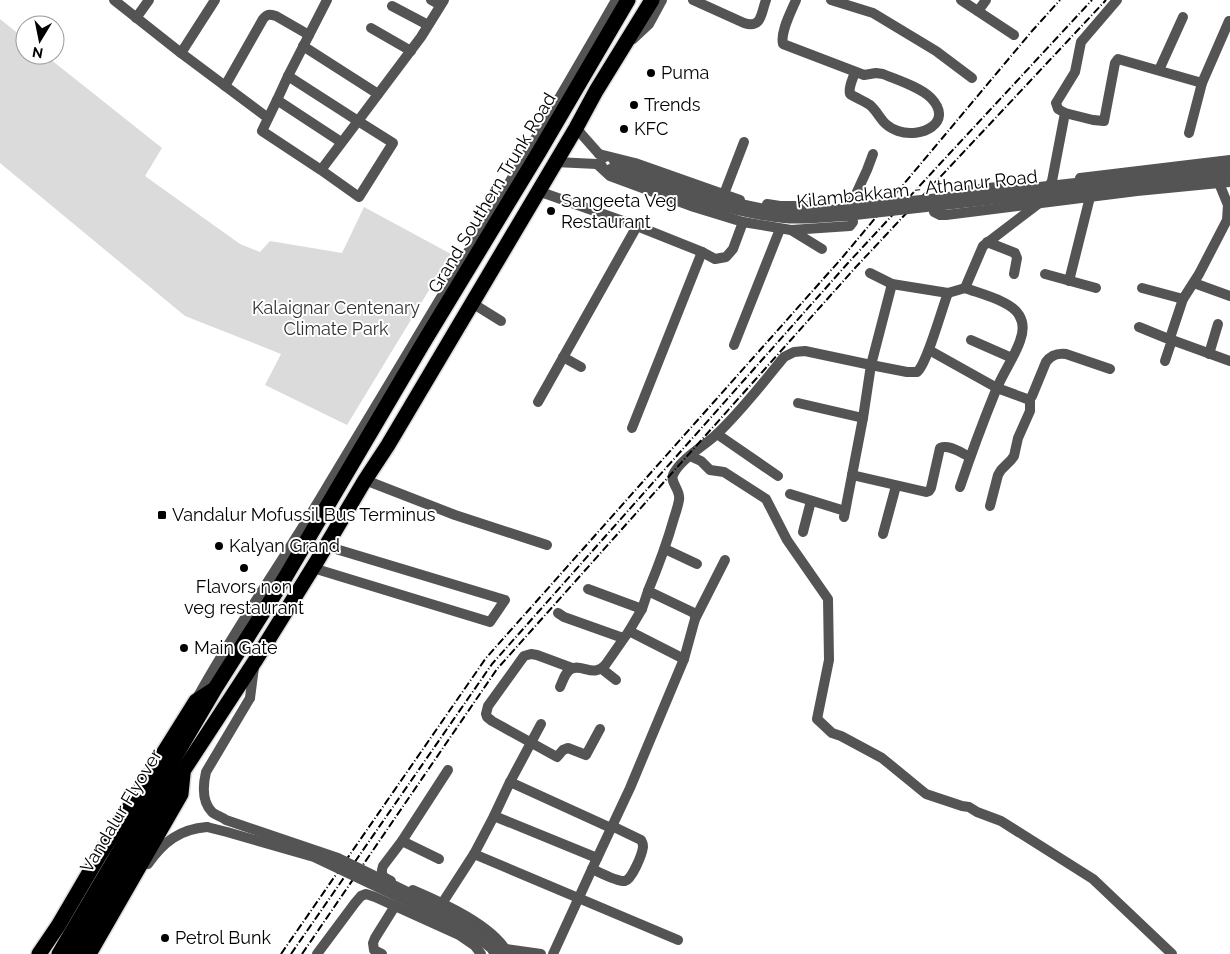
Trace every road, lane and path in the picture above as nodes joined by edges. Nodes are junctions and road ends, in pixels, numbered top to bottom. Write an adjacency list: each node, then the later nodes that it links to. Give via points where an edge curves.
1 (114, 0): 20 (street)
2 (149, 0): 20 (street)
3 (215, 0): 29 (street)
4 (328, 0): 24 (street)
5 (616, 0): 136 (street, via 482,229)
6 (628, 0): 134 (highway, Grand Southern Trunk Road, via 286,576)
7 (652, 0): 28 (highway)
8 (662, 0): 28 (street, via 649,24)
9 (693, 0): 10 (street, via 750,25 758,21)
10 (766, 0)
11 (796, 0): 31 (street, via 783,33 783,44)
12 (831, 0): 33 (street, via 873,14 936,51)
13 (962, 0): 18 (street)
14 (986, 0): 18 (street)
15 (1118, 0): 38 (street, via 1081,42 1075,72 1056,103 1058,109)
16 (438, 2): 22 (street)
17 (392, 6): 22 (street)
18 (978, 12): 25 (street)
19 (1183, 17): 30 (street)
20 (136, 18): 29 (street)
21 (1229, 21): 34 (street)
22 (428, 25): 27 (street)
23 (371, 28): 27 (street)
24 (310, 35): 26 (street); 35 (street, via 276,16 267,15)
25 (1014, 35)
26 (303, 46): 32 (street); 36 (street)
27 (411, 50): 36 (street)
28 (621, 51): 41 (highway)
29 (181, 53): 35 (street)
30 (1159, 70): 34 (street); 38 (street, via 1118,59 1104,121)
31 (855, 72): 31 (street, via 849,93 870,105 888,126 898,131 919,133 928,130 938,120 936,105 921,91 883,74)
32 (288, 76): 37 (street); 40 (street)
33 (972, 78)
34 (1202, 83): 42 (street)
35 (225, 86): 39 (street)
36 (378, 94): 40 (street)
37 (277, 100): 39 (street); 43 (street)
38 (1066, 113): 53 (street)
39 (268, 118): 51 (street, via 262,131)
40 (358, 121): 43 (street); 51 (street, via 393,143 360,197)
41 (576, 128): 46 (street, Kilambakkam - Athanur Road); 48 (highway)
42 (1189, 132)
43 (341, 142): 51 (street)
44 (744, 142): 56 (street)
45 (873, 154): 59 (street)
46 (598, 159): 48 (street, Kilambakkam - Athanur Road); 49 (street, Kilambakkam - Athanur Road); 56 (street, via 635,163); 61 (street, via 610,176)
47 (1230, 160): 53 (street)
48 (555, 162): 55 (highway)
49 (612, 165): 50 (street, Kilambakkam - Athanur Road, bridge, via 726,200 780,211 830,210); 52 (street, Kilambakkam - Athanur Road, bridge, via 730,209 807,219)
50 (1230, 166)
51 (322, 170)
52 (1230, 173)
53 (1052, 181): 58 (street); 58 (street, via 943,194 933,206 934,212 946,215)
54 (1225, 182): 57 (street); 60 (street)
55 (538, 191): 62 (street); 82 (highway)
56 (724, 194): 59 (street, via 740,200 780,206)
57 (1090, 197): 58 (street); 73 (street)
58 (1038, 203): 67 (street)
59 (850, 206): 64 (street, via 853,222 850,226)
60 (1229, 219): 65 (street)
61 (743, 222): 63 (street); 69 (street, via 733,249 726,257 715,259)
62 (637, 226): 69 (street); 91 (street)
63 (780, 229): 64 (street); 88 (street)
64 (791, 230): 68 (street)
65 (1219, 238): 66 (street); 74 (street)
66 (1230, 241)
67 (987, 242): 71 (street, via 1015,253); 76 (street)
68 (822, 249)
69 (702, 252): 103 (street)
70 (870, 272): 75 (street)
71 (1014, 274)
72 (1045, 274): 73 (street)
73 (1068, 281): 77 (street)
74 (1194, 282): 80 (street); 81 (street)
75 (892, 284): 79 (street); 95 (street)
76 (965, 288): 79 (street); 92 (street, via 1004,302 1019,314 1023,329)
77 (1096, 288)
78 (1142, 288): 81 (street)
79 (948, 293): 89 (street)
80 (1230, 296)
81 (1183, 299): 86 (street)
82 (472, 303): 83 (street); 109 (highway)
83 (501, 321)
84 (1218, 324): 90 (street)
85 (1138, 327): 86 (street)
86 (1171, 339): 90 (street); 93 (street)
87 (971, 340): 92 (street)
88 (734, 345)
89 (929, 350): 95 (street, via 917,372); 98 (street)
90 (1209, 354): 94 (street)
91 (563, 357): 96 (street); 100 (street)
92 (1012, 358): 98 (street)
93 (1165, 361)
94 (1230, 361)
95 (871, 365): 102 (street); 104 (street, via 805,352 788,354)
96 (581, 367)
97 (1110, 369): 99 (street, via 1066,354 1054,354 1046,362)
98 (997, 388): 99 (street); 106 (street)
99 (1030, 399): 114 (street, via 1030,411 1014,456 1000,470)
100 (538, 402)
101 (798, 403): 102 (street)
102 (863, 418): 107 (street)
103 (632, 428)
104 (717, 434): 105 (street); 108 (street)
105 (690, 456): 119 (street, via 672,478 679,500); 168 (street, via 710,470 724,472 766,499 787,540 828,599 830,660 817,719 832,734 842,736 882,758 926,794 969,807 1001,822 1093,879)
106 (970, 457): 110 (street, via 942,447 929,491); 111 (street)
107 (852, 475): 110 (street); 113 (street, via 844,514)
108 (778, 476)
109 (365, 480): 117 (street, via 455,515); 118 (highway)
110 (896, 486): 116 (street)
111 (960, 487)
112 (790, 494): 113 (street)
113 (811, 501): 115 (street)
114 (990, 506)
115 (803, 532)
116 (883, 534)
117 (547, 545)
118 (326, 546): 122 (highway); 122 (street, via 505,600 490,622)
119 (664, 549): 121 (street); 124 (street)
120 (725, 560): 127 (street)
121 (697, 564)
122 (313, 568): 130 (highway)
123 (588, 589): 125 (street)
124 (648, 591): 125 (street); 127 (street, via 692,612)
125 (642, 609): 128 (street)
126 (558, 613): 128 (street)
127 (695, 620): 129 (street)
128 (626, 635): 129 (street); 132 (street)
129 (684, 659): 144 (street)
130 (255, 661): 140 (highway); 157 (street, bridge, via 250,698 203,782 204,798 212,813 338,858 466,922)
131 (572, 668): 132 (street); 135 (street); 139 (street, via 537,655 524,656 488,706 487,717)
132 (602, 669): 133 (street)
133 (616, 680)
134 (216, 687): 136 (highway); 159 (highway, Vandalur Flyover)
135 (560, 687)
136 (196, 701): 158 (highway)
137 (541, 724): 139 (street)
138 (600, 729): 139 (street, via 586,755 568,748 557,757)
139 (531, 743): 142 (street)
140 (184, 770): 155 (highway, via 181,794); 160 (highway, Vandalur Flyover)
141 (448, 770): 145 (street)
142 (510, 782): 143 (street); 144 (street)
143 (494, 816): 146 (street); 147 (street)
144 (612, 827): 147 (street); 149 (street, via 643,843 632,876 622,881)
145 (402, 841): 148 (street); 150 (street, via 383,866)
146 (474, 854): 152 (street); 153 (street)
147 (597, 858): 149 (street)
148 (439, 859)
149 (592, 869): 152 (street)
150 (382, 873): 151 (street); 153 (street, via 385,878)
151 (363, 895): 154 (street, via 368,894); 162 (street)
152 (578, 898): 156 (street); 167 (street)
153 (443, 902): 157 (street, via 486,929)
154 (395, 906): 163 (street, via 373,943 374,950); 164 (street, via 459,935)
155 (97, 939): 161 (highway); 165 (street, bridge, via 154,856 181,832 207,827 314,857 468,930)
156 (678, 940)
157 (506, 952): 166 (street)
158 (39, 954)
159 (59, 954)
160 (74, 954)
161 (89, 954)
162 (317, 954)
163 (382, 954)
164 (481, 954)
165 (495, 954)
166 (541, 954)
167 (553, 954)
168 (1172, 954)

